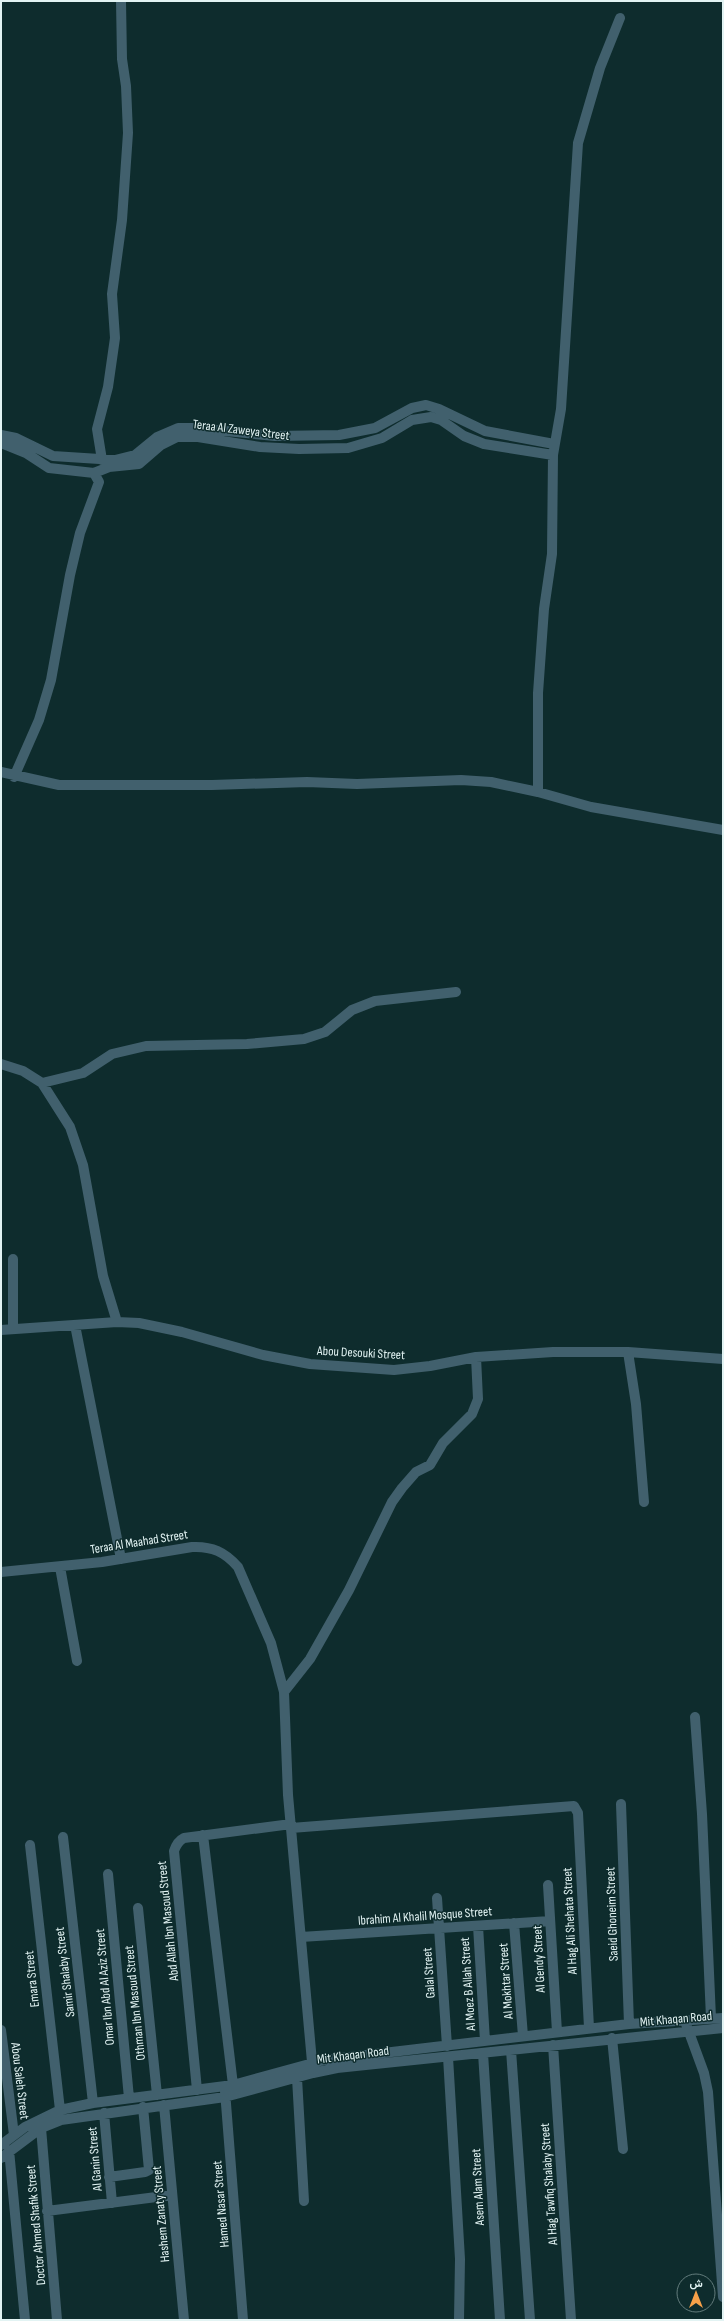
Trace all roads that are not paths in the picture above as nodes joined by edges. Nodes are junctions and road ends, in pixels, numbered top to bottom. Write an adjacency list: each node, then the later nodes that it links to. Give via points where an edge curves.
1 (120, 1): 7 (street, via 128,133 122,220 112,287 115,338 108,387 96,429)
2 (620, 18): 5 (street, via 600,68 578,144 561,409)
3 (1, 435): 7 (street, Teraa Al Zaweya Street, via 16,438 53,456)
4 (1, 443): 8 (street, Teraa Al Zaweya Street, via 21,450 49,468)
5 (554, 444): 6 (street); 7 (street, Teraa Al Zaweya Street, via 485,431 426,405 412,408 375,428 328,436 275,436 178,428 164,433 128,458)
6 (553, 455): 8 (street, Teraa Al Zaweya Street, via 484,444 464,436 441,420 420,417 382,438 348,448 260,447 198,437 178,437 162,445 139,464 108,467); 11 (street, via 552,554 544,609 538,693)
7 (102, 460)
8 (94, 473): 10 (street, via 99,482 79,540 51,680 34,731)
9 (1, 772): 10 (street)
10 (14, 776): 11 (street, via 59,785 81,786 307,782 357,784 461,780 491,782)
11 (538, 792): 12 (street, via 591,807)
12 (723, 830)
13 (456, 992): 15 (street, via 364,1004 352,1010 325,1032 304,1039 276,1043 146,1046 126,1049 112,1054 83,1073)
14 (1, 1064): 15 (street, via 23,1071)
15 (42, 1084): 17 (street, via 63,1115 76,1141 103,1276)
16 (13, 1259): 19 (street)
17 (117, 1322): 18 (street, Abou Desouki Street); 22 (street, Abou Desouki Street, via 152,1325 263,1355 310,1364 394,1370)
18 (75, 1325): 19 (street, Abou Desouki Street); 25 (street)
19 (13, 1329): 20 (street, Abou Desouki Street)
20 (1, 1330)
21 (628, 1352): 22 (street, Abou Desouki Street, via 553,1352); 23 (street, Abou Desouki Street); 24 (street, via 636,1404)
22 (476, 1357): 29 (street, via 478,1399 472,1414 442,1443 430,1465 416,1472 395,1497 350,1590 310,1659)
23 (723, 1359)
24 (644, 1502)
25 (121, 1558): 26 (street, Teraa Al Maahad Street); 29 (street, Teraa Al Maahad Street, via 162,1550 205,1546 229,1557 238,1567 271,1643)
26 (60, 1567): 27 (street, Teraa Al Maahad Street); 28 (street)
27 (1, 1572)
28 (77, 1661)
29 (284, 1692): 33 (street, Teraa Al Maahad Street)
30 (695, 1717): 46 (street)
31 (621, 1804): 48 (street, Saeid Ghoneim Street)
32 (578, 1813): 33 (street, Abd Allah Ibn Masoud Street, via 577,1808 571,1805); 50 (street, Al Hag Ali Shehata Street)
33 (291, 1826): 34 (street, Abd Allah Ibn Masoud Street); 45 (street, Teraa Al Maahad Street)
34 (203, 1835): 64 (street, Abd Allah Ibn Masoud Street, via 178,1841 174,1851); 65 (street, Hamed Nasar Street)
35 (63, 1837): 68 (street, Samir Shalaby Street)
36 (30, 1845): 71 (street, Emara Street)
37 (108, 1874): 67 (street, Omar Ibn Abd Al Aziz Street)
38 (548, 1885): 41 (street, Al Gendy Street)
39 (437, 1898): 44 (street, Galal Street)
40 (138, 1908): 66 (street, Othman Ibn Masoud Street)
41 (550, 1921): 42 (street, Ibrahim Al Khalil Mosque Street); 53 (street, Al Gendy Street)
42 (514, 1924): 43 (street, Ibrahim Al Khalil Mosque Street); 54 (street, Al Mokhtar Street)
43 (478, 1926): 44 (street, Ibrahim Al Khalil Mosque Street); 56 (street, Al Moez B Allah Street)
44 (439, 1928): 45 (street, Ibrahim Al Khalil Mosque Street); 57 (street, Galal Street)
45 (301, 1937): 62 (street, Teraa Al Maahad Street)
46 (711, 2018): 47 (street, Mit Khaqan Road); 49 (street, Mit Khaqan Road)
47 (723, 2018)
48 (629, 2024): 49 (street, Mit Khaqan Road); 50 (street, Mit Khaqan Road)
49 (686, 2025): 51 (street, Mit Khaqan Road); 55 (street, Mit Khaqan Road); 83 (street, via 704,2073 708,2092)
50 (589, 2028): 53 (street, Mit Khaqan Road)
51 (723, 2028)
52 (1, 2030): 74 (street, Abou Saleh Street)
53 (557, 2032): 54 (street, Mit Khaqan Road)
54 (523, 2036): 56 (street, Mit Khaqan Road)
55 (612, 2038): 58 (street, Mit Khaqan Road); 76 (street)
56 (485, 2041): 57 (street, Mit Khaqan Road)
57 (447, 2046): 62 (street, Mit Khaqan Road)
58 (553, 2046): 59 (street, Mit Khaqan Road); 91 (street, Al Hag Tawfiq Shalaby Street)
59 (511, 2050): 60 (street, Mit Khaqan Road); 90 (street)
60 (484, 2053): 61 (street, Mit Khaqan Road); 89 (street, Asem Alam Street)
61 (448, 2057): 62 (street, Mit Khaqan Road, via 338,2068); 88 (street, via 460,2259)
62 (312, 2068): 63 (street, Mit Khaqan Road); 65 (street, Mit Khaqan Road)
63 (297, 2078): 65 (street, Mit Khaqan Road); 80 (street)
64 (197, 2090): 65 (street, Mit Khaqan Road); 66 (street, Mit Khaqan Road)
65 (228, 2090): 69 (street, Mit Khaqan Road); 87 (street, Hamed Nasar Street)
66 (157, 2095): 67 (street, Mit Khaqan Road)
67 (129, 2098): 68 (street, Mit Khaqan Road)
68 (93, 2103): 71 (street, Mit Khaqan Road)
69 (164, 2105): 70 (street, Mit Khaqan Road); 79 (street, Hashem Zanaty Street)
70 (143, 2108): 72 (street, Mit Khaqan Road); 78 (street, via 149,2170)
71 (60, 2110): 74 (street, Mit Khaqan Road)
72 (104, 2113): 73 (street, Mit Khaqan Road, via 66,2119); 78 (street, Al Ganin Street)
73 (41, 2128): 75 (street, Mit Khaqan Road); 82 (street, Doctor Ahmed Shafik Street)
74 (14, 2134): 75 (street, Mit Khaqan Road)
75 (5, 2148): 77 (street, Mit Khaqan Road); 84 (street)
76 (623, 2149)
77 (1, 2158)
78 (109, 2177): 81 (street, Al Ganin Street)
79 (172, 2195): 81 (street); 86 (street, Hashem Zanaty Street)
80 (304, 2201)
81 (112, 2203): 82 (street)
82 (48, 2211): 85 (street, Doctor Ahmed Shafik Street)
83 (723, 2297)
84 (25, 2320)
85 (57, 2320)
86 (184, 2320)
87 (243, 2320)
88 (459, 2320)
89 (500, 2320)
90 (530, 2320)
91 (571, 2320)

